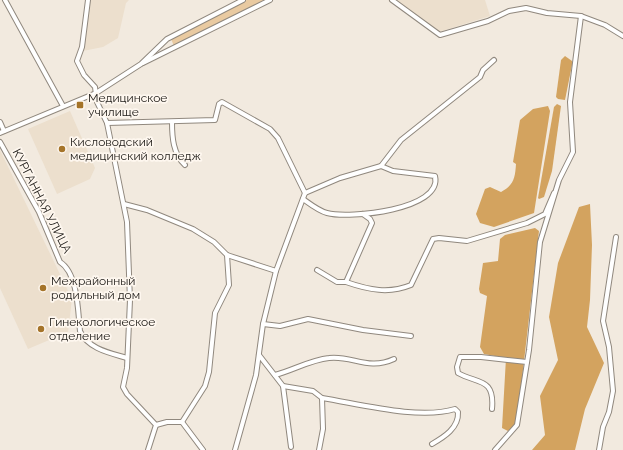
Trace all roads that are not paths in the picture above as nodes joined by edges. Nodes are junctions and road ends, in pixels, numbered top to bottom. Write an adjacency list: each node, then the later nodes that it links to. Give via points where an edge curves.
1 (5, 0): 11 (street)
2 (88, 0): 10 (street, via 82,47 77,61)
3 (243, 0): 9 (street, via 168,39)
4 (270, 0): 9 (street)
5 (392, 0): 6 (street, via 440,35 488,21 517,9)
6 (581, 16): 7 (street, via 605,25); 19 (street, via 570,102 573,152)
7 (623, 36)
8 (494, 60): 18 (street, via 476,81 401,140)
9 (140, 64): 10 (street)
10 (96, 93): 11 (street); 14 (street, via 97,102)
11 (63, 106): 15 (street)
12 (0, 122): 15 (street)
13 (172, 122): 14 (street); 17 (street, via 173,145 180,160); 20 (street, via 215,120 219,104 222,102 232,107 270,129 278,138)
14 (107, 123): 22 (street)
15 (2, 132)
16 (0, 142): 32 (street, КУРГАННАЯ УЛИЦА, via 38,212 60,262 66,266 76,290 83,338 94,346)
17 (186, 164)
18 (381, 166): 20 (street, via 340,178); 23 (street, via 393,171 435,176 435,185 412,204 392,211)
19 (559, 180): 28 (street, via 545,214 538,219 467,241 433,239 411,285 399,290 385,291); 34 (street, via 540,242)
20 (305, 193): 21 (street)
21 (303, 199): 23 (street, via 327,213); 27 (street)
22 (124, 204): 25 (street, via 147,210 193,229 214,242); 32 (street, via 130,248)
23 (363, 214): 28 (street, via 370,218 372,223)
24 (616, 237): 48 (street, via 603,321 609,347 612,391)
25 (227, 255): 27 (street); 39 (street, via 229,285 215,313 209,372 205,386)
26 (317, 270): 28 (street, via 337,282)
27 (276, 271): 29 (street)
28 (346, 282)
29 (263, 324): 30 (street, via 280,326 308,319); 31 (street)
30 (411, 336)
31 (260, 355): 35 (street); 45 (street)
32 (127, 358): 40 (street, via 123,387)
33 (394, 359): 35 (street, via 386,363 367,364 331,358 297,366)
34 (527, 362): 38 (street, via 474,356 460,357 458,372 466,377 478,379 488,387 493,399); 47 (street, via 517,425)
35 (275, 375): 36 (street)
36 (283, 386): 37 (street, via 313,391); 42 (street)
37 (322, 398): 41 (street, via 398,411 443,412 455,409 458,417 454,427); 46 (street, via 323,429)
38 (492, 409)
39 (182, 422): 40 (street); 44 (street)
40 (156, 425): 43 (street)
41 (432, 444)
42 (291, 447)
43 (148, 450)
44 (202, 450)
45 (235, 450)
46 (319, 450)
47 (496, 450)
48 (599, 450)

